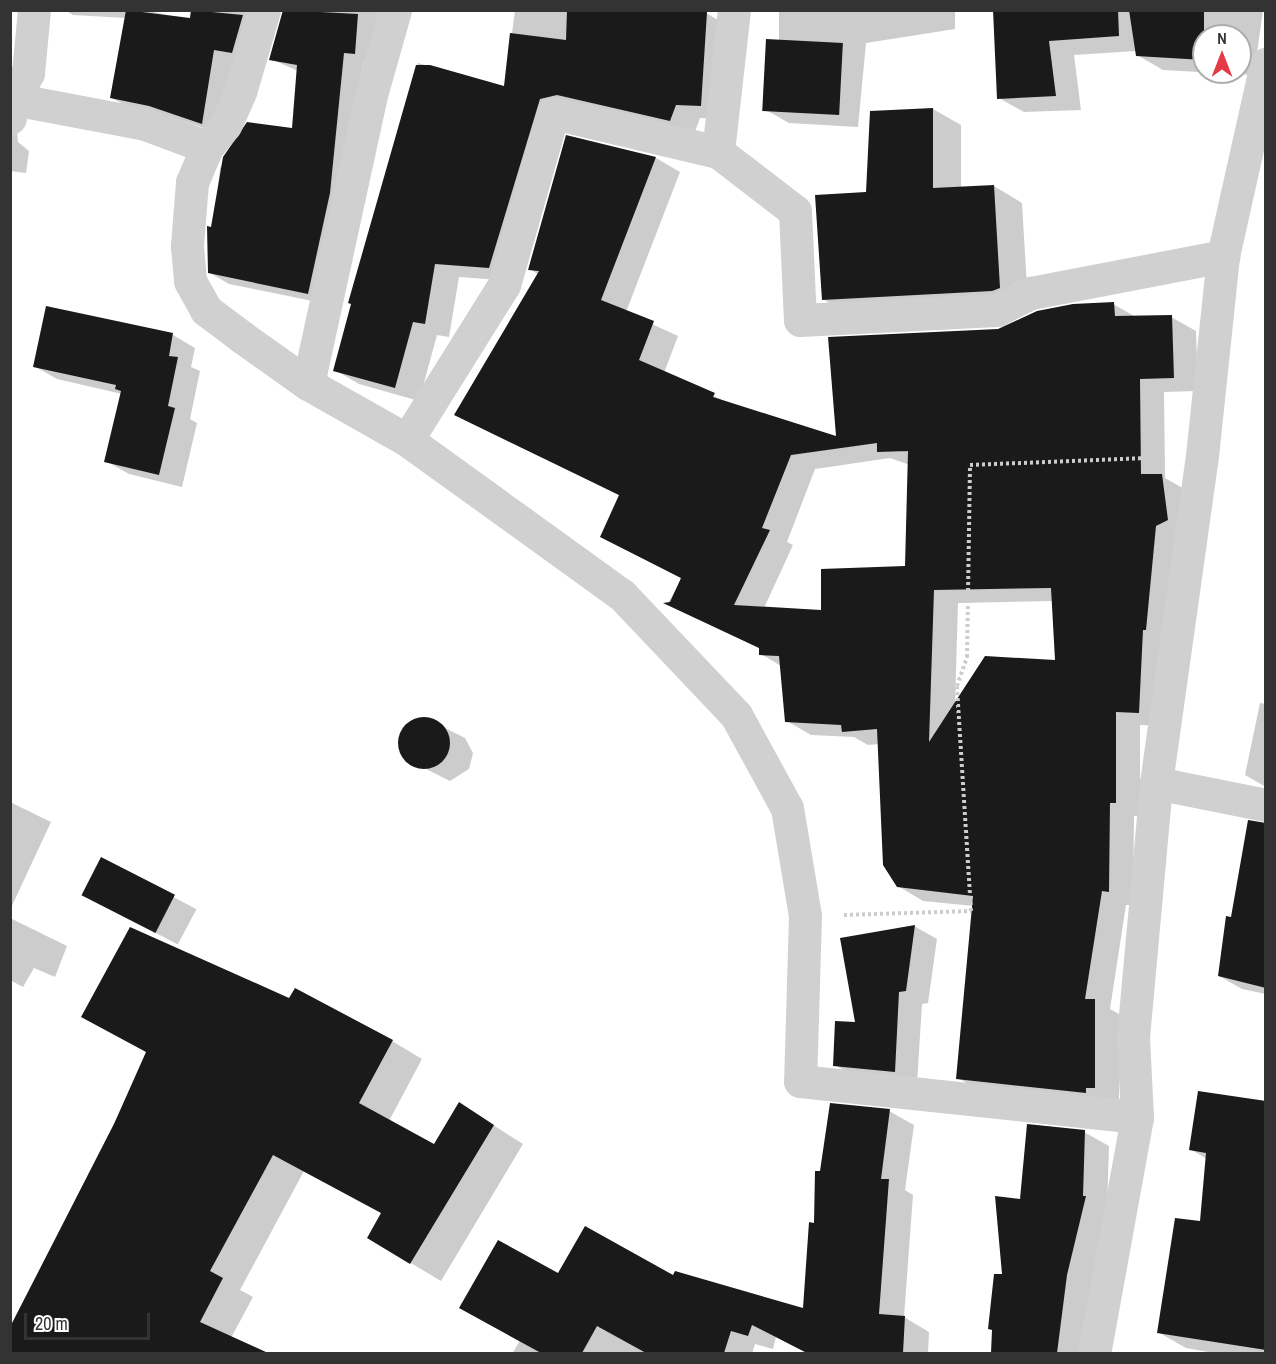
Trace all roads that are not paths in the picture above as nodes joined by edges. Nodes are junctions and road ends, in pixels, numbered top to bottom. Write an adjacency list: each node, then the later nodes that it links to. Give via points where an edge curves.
1 (34, 10): 6 (street, via 28,73)
2 (264, 10): 7 (street, via 240,92 225,125)
3 (395, 10): 10 (street, via 371,95)
4 (734, 10): 8 (street)
5 (1266, 64): 9 (street)
6 (12, 109): 7 (street, via 145,124)
7 (207, 147): 10 (street, via 192,182 187,246 190,281 206,310)
8 (718, 152): 9 (street, via 795,211 800,320 997,310 1031,293); 11 (street, via 553,113 504,285)
9 (1223, 256): 12 (street, via 1202,456)
10 (308, 384): 11 (street)
11 (406, 440): 14 (street, via 622,595 736,715 787,807 805,916 800,1081)
12 (1156, 783): 13 (street); 14 (street, via 1133,1036)
13 (1266, 805)
14 (1137, 1117): 15 (street)
15 (1094, 1353)

